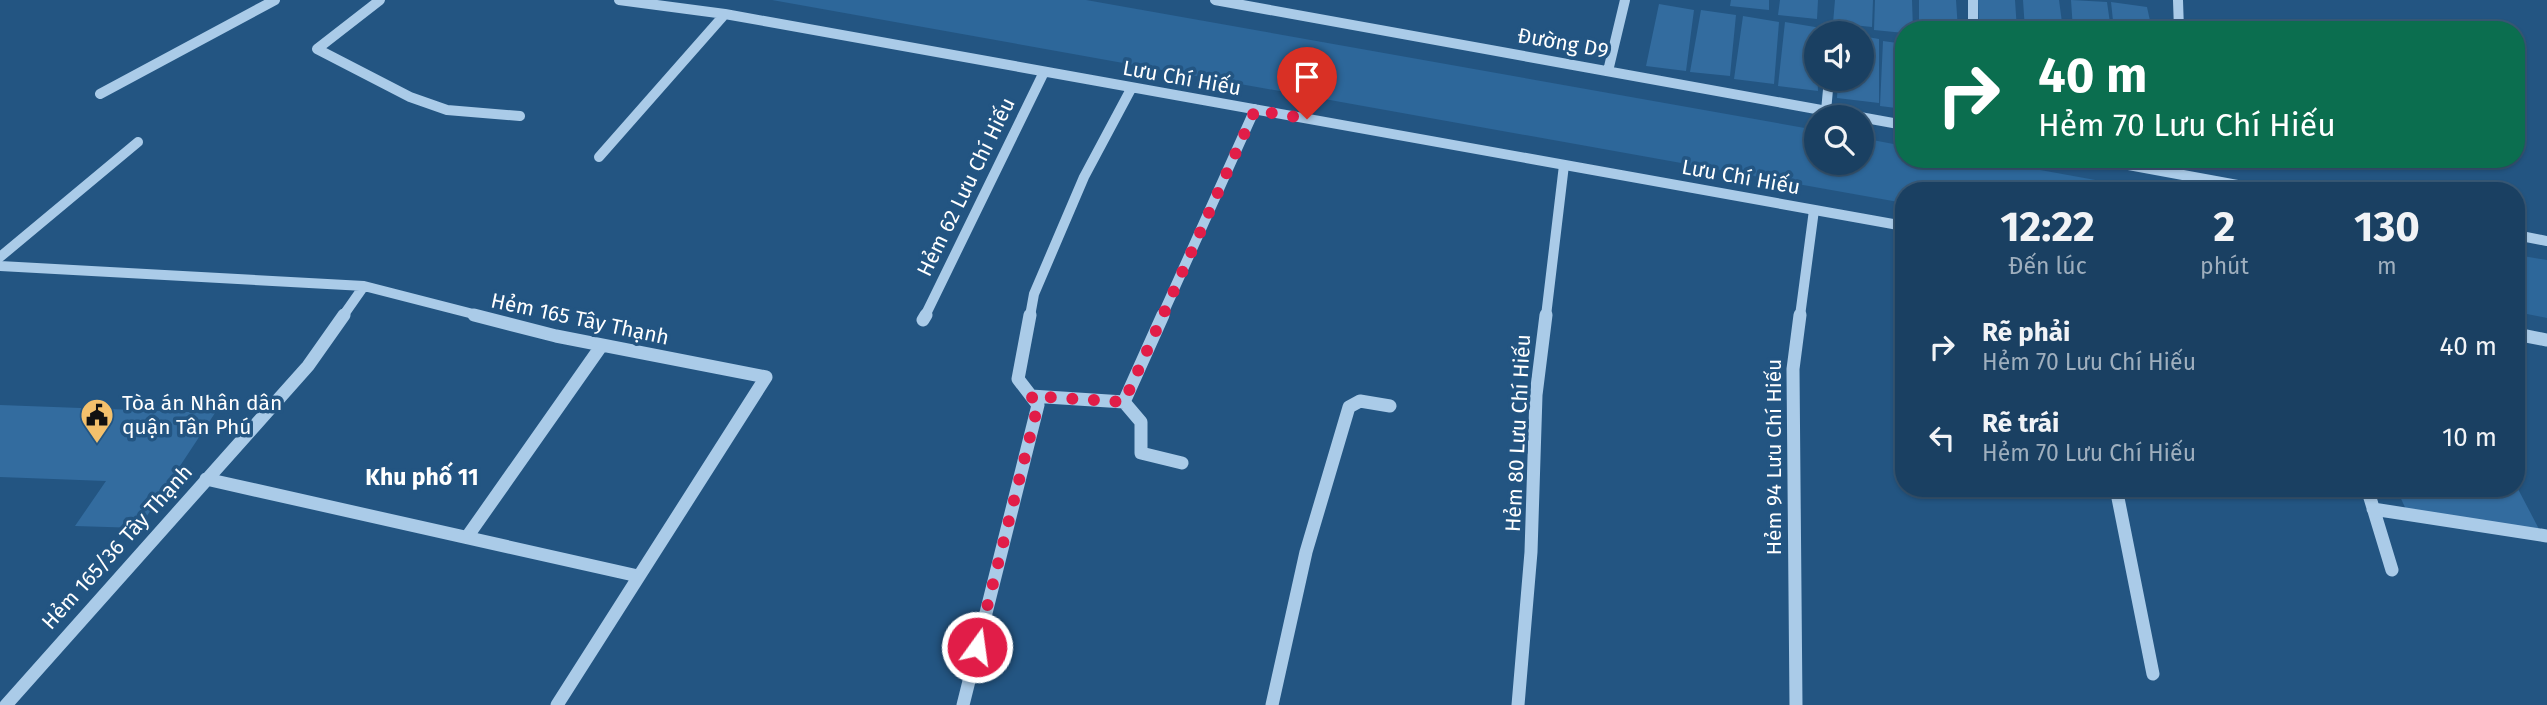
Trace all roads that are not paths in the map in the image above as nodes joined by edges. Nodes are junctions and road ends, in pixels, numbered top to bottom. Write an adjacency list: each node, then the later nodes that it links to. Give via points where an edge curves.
1 (275, 0): 14 (street)
2 (380, 0): 17 (street, via 317,49 410,97 447,110)
3 (619, 0): 8 (street, Lưu Chí Hiếu)
4 (1215, 0): 11 (street, Đường D9)
5 (1625, 0): 11 (street)
6 (1973, 0): 9 (street)
7 (2178, 0): 10 (street)
8 (725, 14): 12 (street, Lưu Chí Hiếu); 21 (street)
9 (1973, 21)
10 (2179, 21)
11 (1608, 71): 15 (street, Đường D9)
12 (1044, 72): 13 (street, Lưu Chí Hiếu); 34 (street, Hẻm 62 Lưu Chí Hiếu)
13 (1131, 89): 16 (street, Lưu Chí Hiếu); 38 (street, via 1084,177 1034,294 1018,379)
14 (100, 94)
15 (1804, 107)
16 (1255, 110): 22 (street, Lưu Chí Hiếu); 39 (street)
17 (520, 116)
18 (1874, 119): 19 (street, Đường D9)
19 (1895, 122)
20 (138, 142): 31 (street)
21 (599, 157)
22 (1564, 165): 27 (street, Lưu Chí Hiếu); 55 (street, Hẻm 80 Lưu Chí Hiếu, via 1536,395 1531,552)
23 (2146, 168): 25 (street)
24 (2180, 168): 25 (street)
25 (2180, 174): 26 (street)
26 (2222, 182)
27 (1814, 210): 28 (street, Lưu Chí Hiếu); 56 (street, Hẻm 94 Lưu Chí Hiếu, via 1793,369)
28 (1895, 224)
29 (2525, 237): 30 (street)
30 (2547, 241)
31 (0, 257)
32 (0, 267): 33 (street, Hẻm 165 Tây Thạnh)
33 (364, 286): 37 (street, Hẻm 165 Tây Thạnh); 42 (street, Hẻm 165/36 Tây Thạnh, via 308,366)
34 (923, 320)
35 (2525, 336): 36 (street)
36 (2547, 340)
37 (602, 345): 47 (street); 49 (street, Hẻm 165 Tây Thạnh, via 766,377)
38 (1031, 396): 39 (street); 53 (street, via 1038,405)
39 (1124, 402): 41 (street, via 1141,422 1141,453)
40 (1390, 406): 54 (street, via 1360,401 1349,407 1306,552)
41 (1182, 463)
42 (206, 479): 47 (street); 51 (street, Hẻm 165/36 Tây Thạnh)
43 (2118, 497): 50 (street)
44 (2370, 497): 45 (street)
45 (2373, 509): 46 (street); 48 (street)
46 (2547, 536)
47 (467, 537): 49 (street)
48 (2392, 570)
49 (638, 576): 52 (street, Hẻm 165 Tây Thạnh)
50 (2153, 674)
51 (6, 705)
52 (557, 705)
53 (963, 705)
54 (1272, 705)
55 (1518, 705)
56 (1796, 705)

